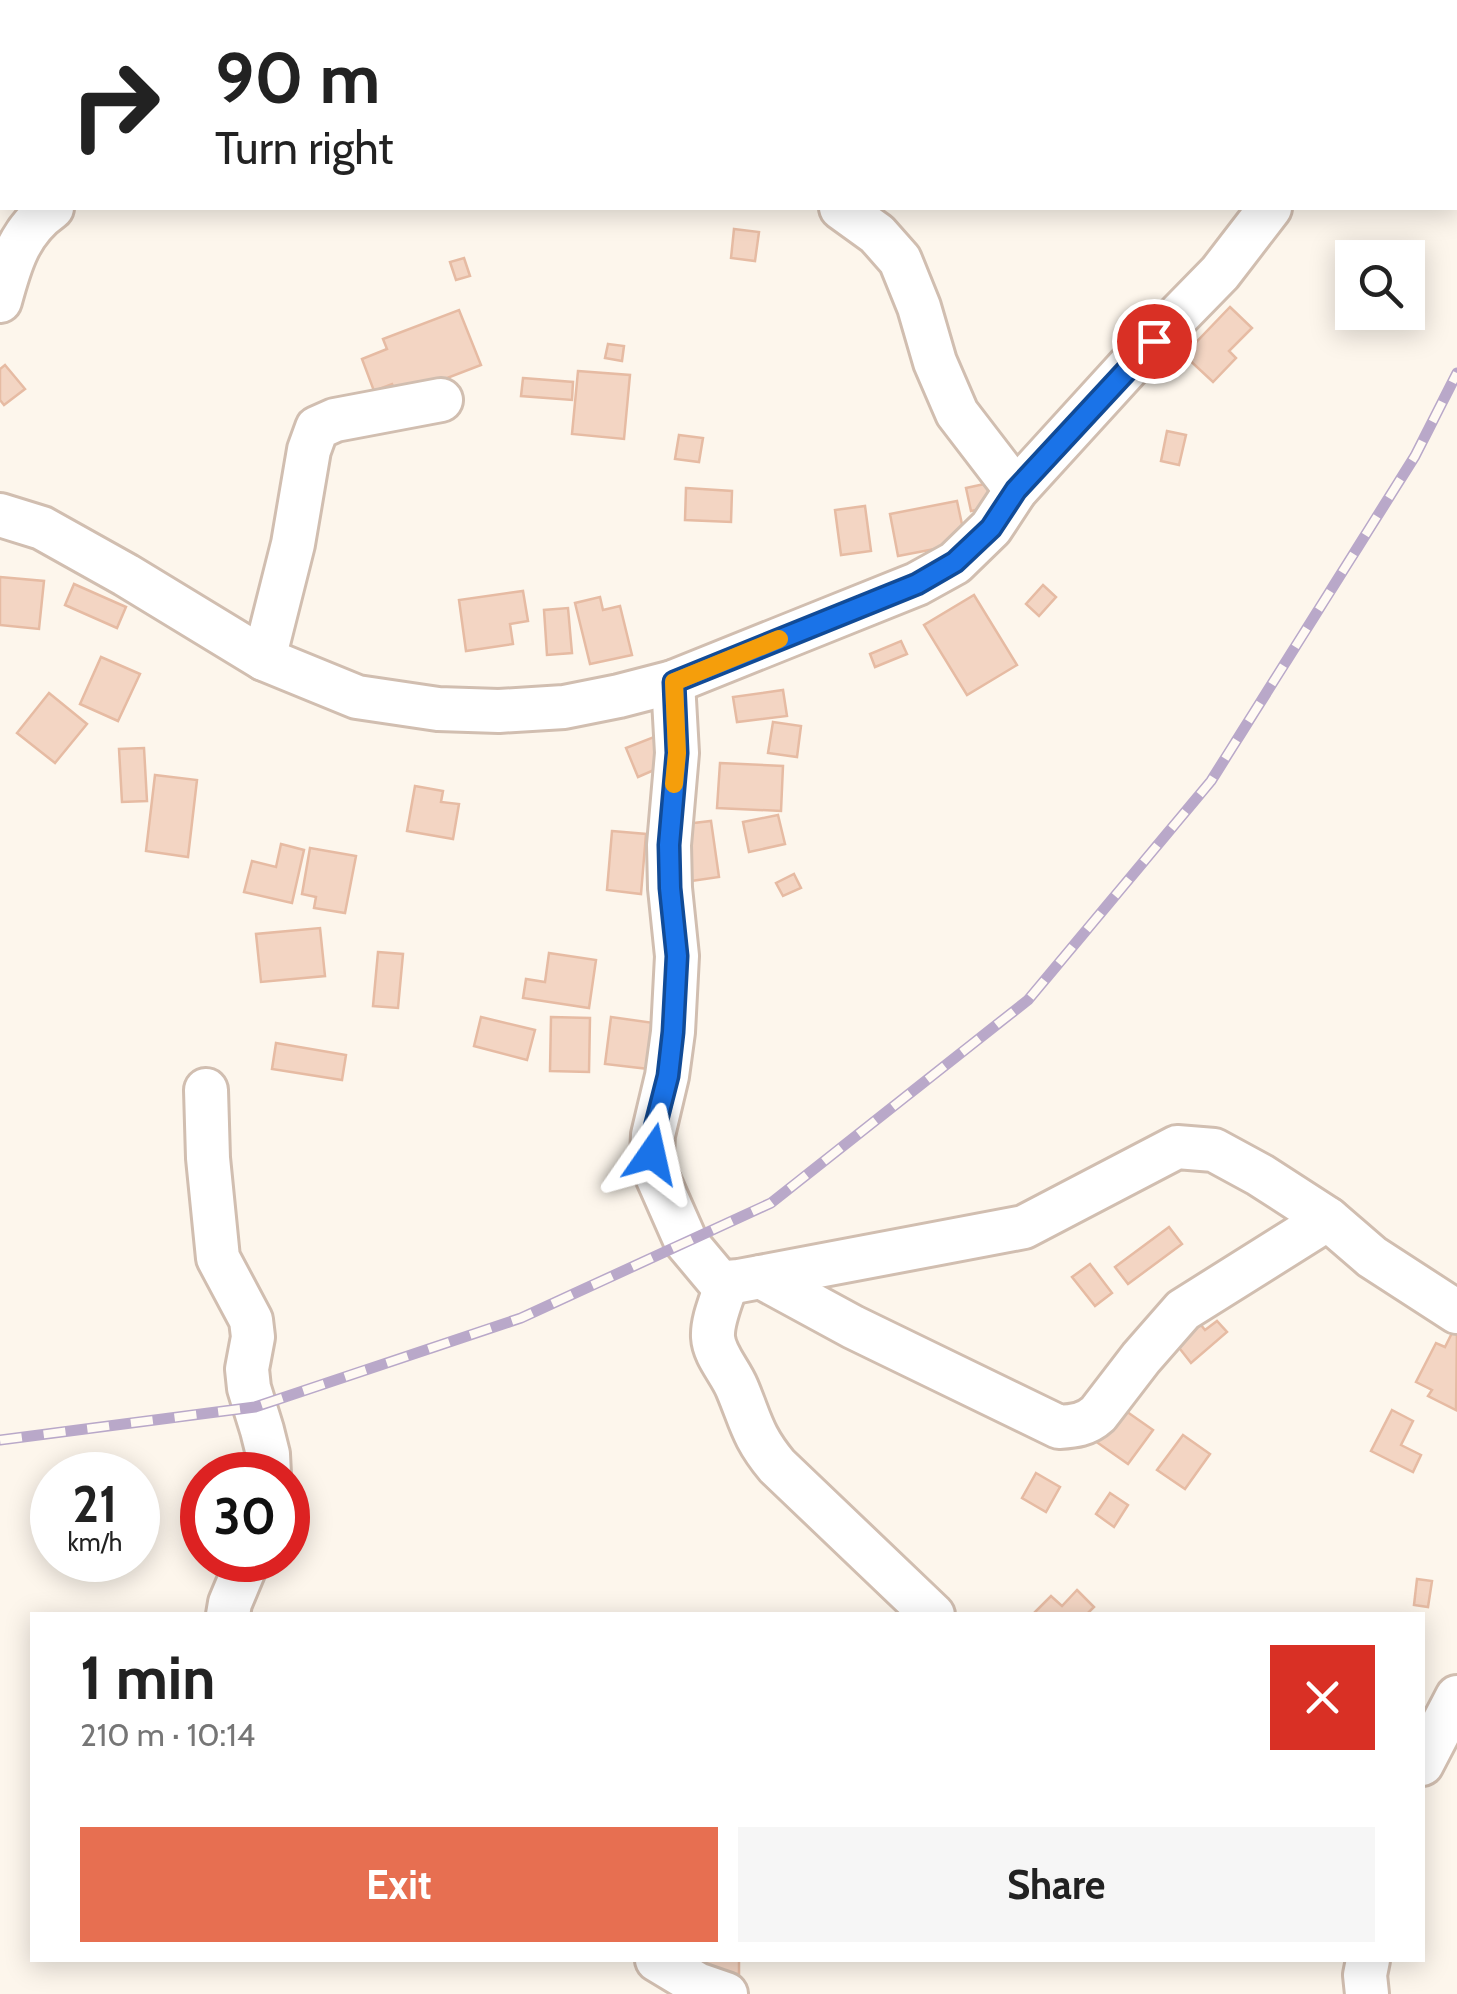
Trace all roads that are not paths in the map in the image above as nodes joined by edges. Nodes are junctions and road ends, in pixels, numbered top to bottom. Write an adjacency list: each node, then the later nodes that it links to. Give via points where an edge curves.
1 (49, 210): 4 (street, via 20,240)
2 (844, 210): 6 (street, via 900,260 957,413)
3 (1268, 210): 6 (street, via 1220,273)
4 (0, 301)
5 (441, 400): 8 (street, via 317,428)
6 (1016, 490): 9 (street, via 991,528 955,562 917,584)
7 (0, 515): 8 (street, via 42,528)
8 (264, 659): 9 (street, via 357,697 438,709 564,707)
9 (674, 682): 12 (street, via 677,753 669,845 677,956 668,1076 652,1154 686,1242 717,1279)
10 (206, 1090): 14 (street, via 218,1258 251,1320 249,1388)
11 (1328, 1219): 12 (street, via 1214,1150 1177,1147 1024,1226); 12 (street, via 1183,1310 1098,1414 1070,1426); 13 (street, via 1372,1257)
12 (744, 1280): 17 (street, via 713,1338 759,1444)
13 (1457, 1312)
14 (266, 1452)
15 (239, 1582): 16 (street)
16 (228, 1612)
17 (930, 1612)
18 (1457, 1697): 19 (street)
19 (1425, 1758)
20 (659, 1962): 22 (street)
21 (1368, 1962): 23 (street)
22 (726, 1994)
23 (1367, 1994)

